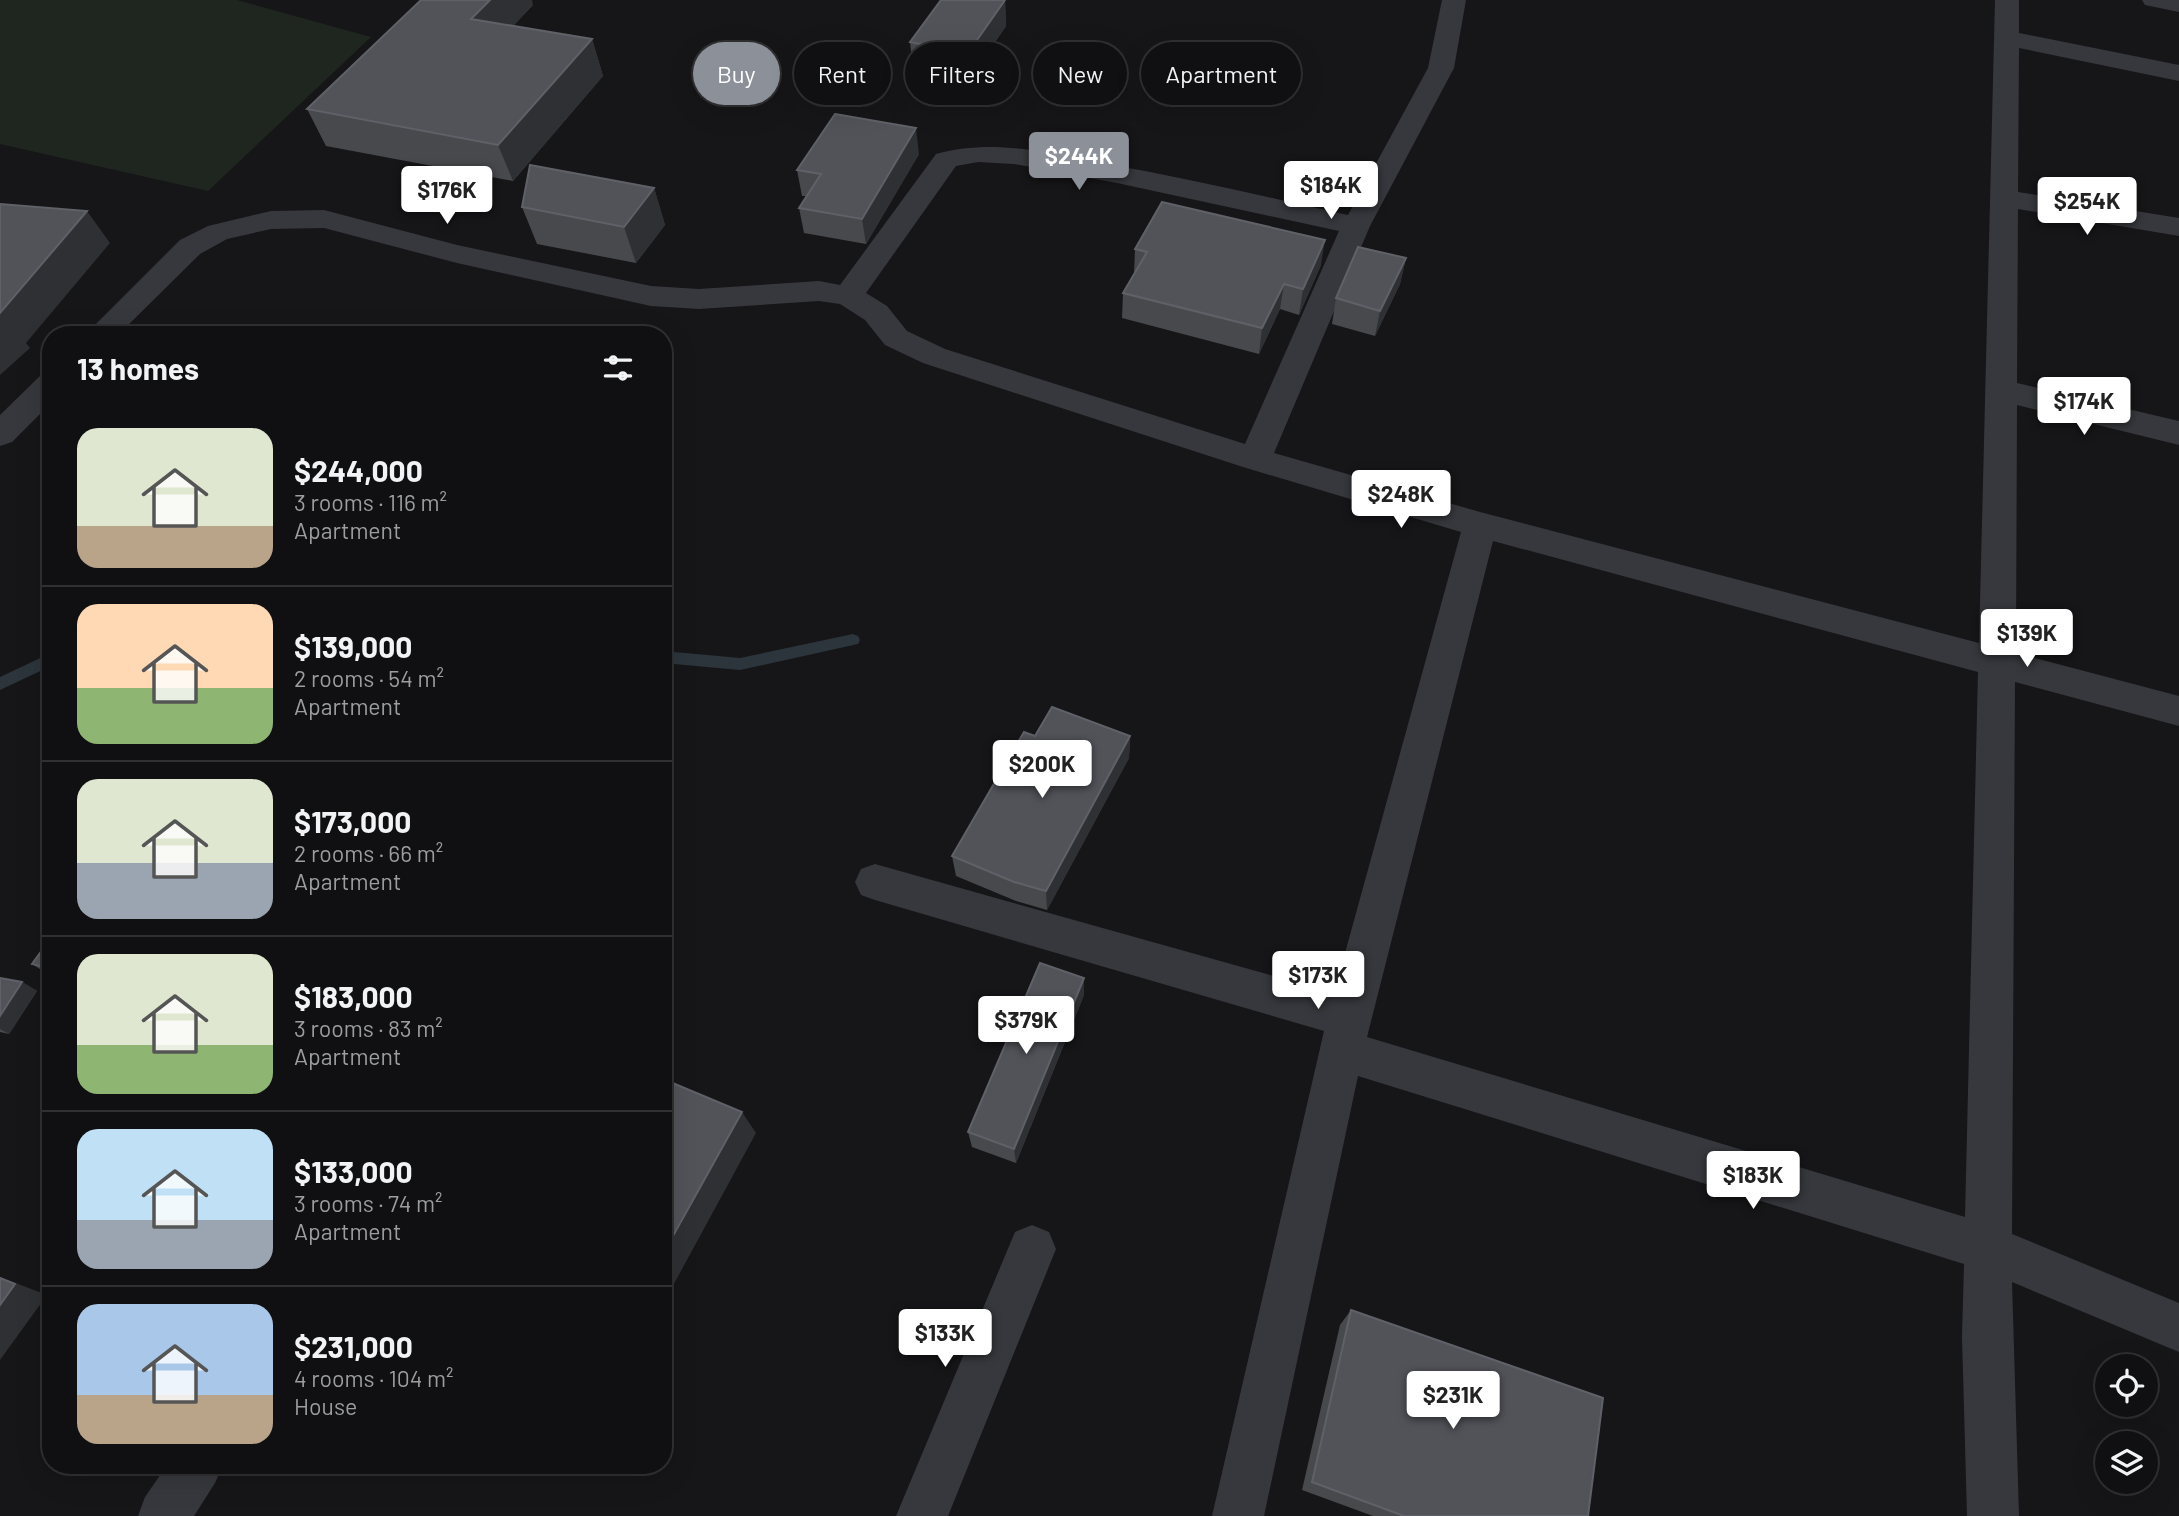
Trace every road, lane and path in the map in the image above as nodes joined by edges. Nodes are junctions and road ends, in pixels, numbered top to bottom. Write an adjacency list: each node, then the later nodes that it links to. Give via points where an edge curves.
1 (1454, 0): 8 (street, via 1441,68)
2 (2007, 0): 5 (street)
3 (2154, 0): 4 (street)
4 (2179, 5)
5 (2006, 38): 6 (street); 7 (street)
6 (2179, 73)
7 (2004, 198): 9 (street); 12 (street)
8 (1356, 226): 10 (street, via 1164,182 1024,158 960,155 946,160); 16 (street)
9 (2179, 227)
10 (848, 296): 11 (street, via 819,291 699,299 651,296 457,254 324,219 271,220 218,232 190,247); 16 (street, via 876,313 896,338 934,356)
11 (109, 326)
12 (2002, 390): 14 (street); 18 (street)
13 (42, 393): 15 (street)
14 (2179, 433)
15 (0, 434)
16 (1255, 459): 17 (street)
17 (1480, 525): 18 (street); 21 (street)
18 (1998, 664): 19 (street); 23 (street)
19 (2179, 711)
20 (875, 882): 21 (street)
21 (1346, 1034): 23 (street); 28 (street)
22 (1032, 1248): 27 (street)
23 (1989, 1248): 24 (street); 29 (street)
24 (2179, 1328)
25 (191, 1474): 26 (street)
26 (164, 1516)
27 (922, 1516)
28 (1238, 1516)
29 (1993, 1516)

